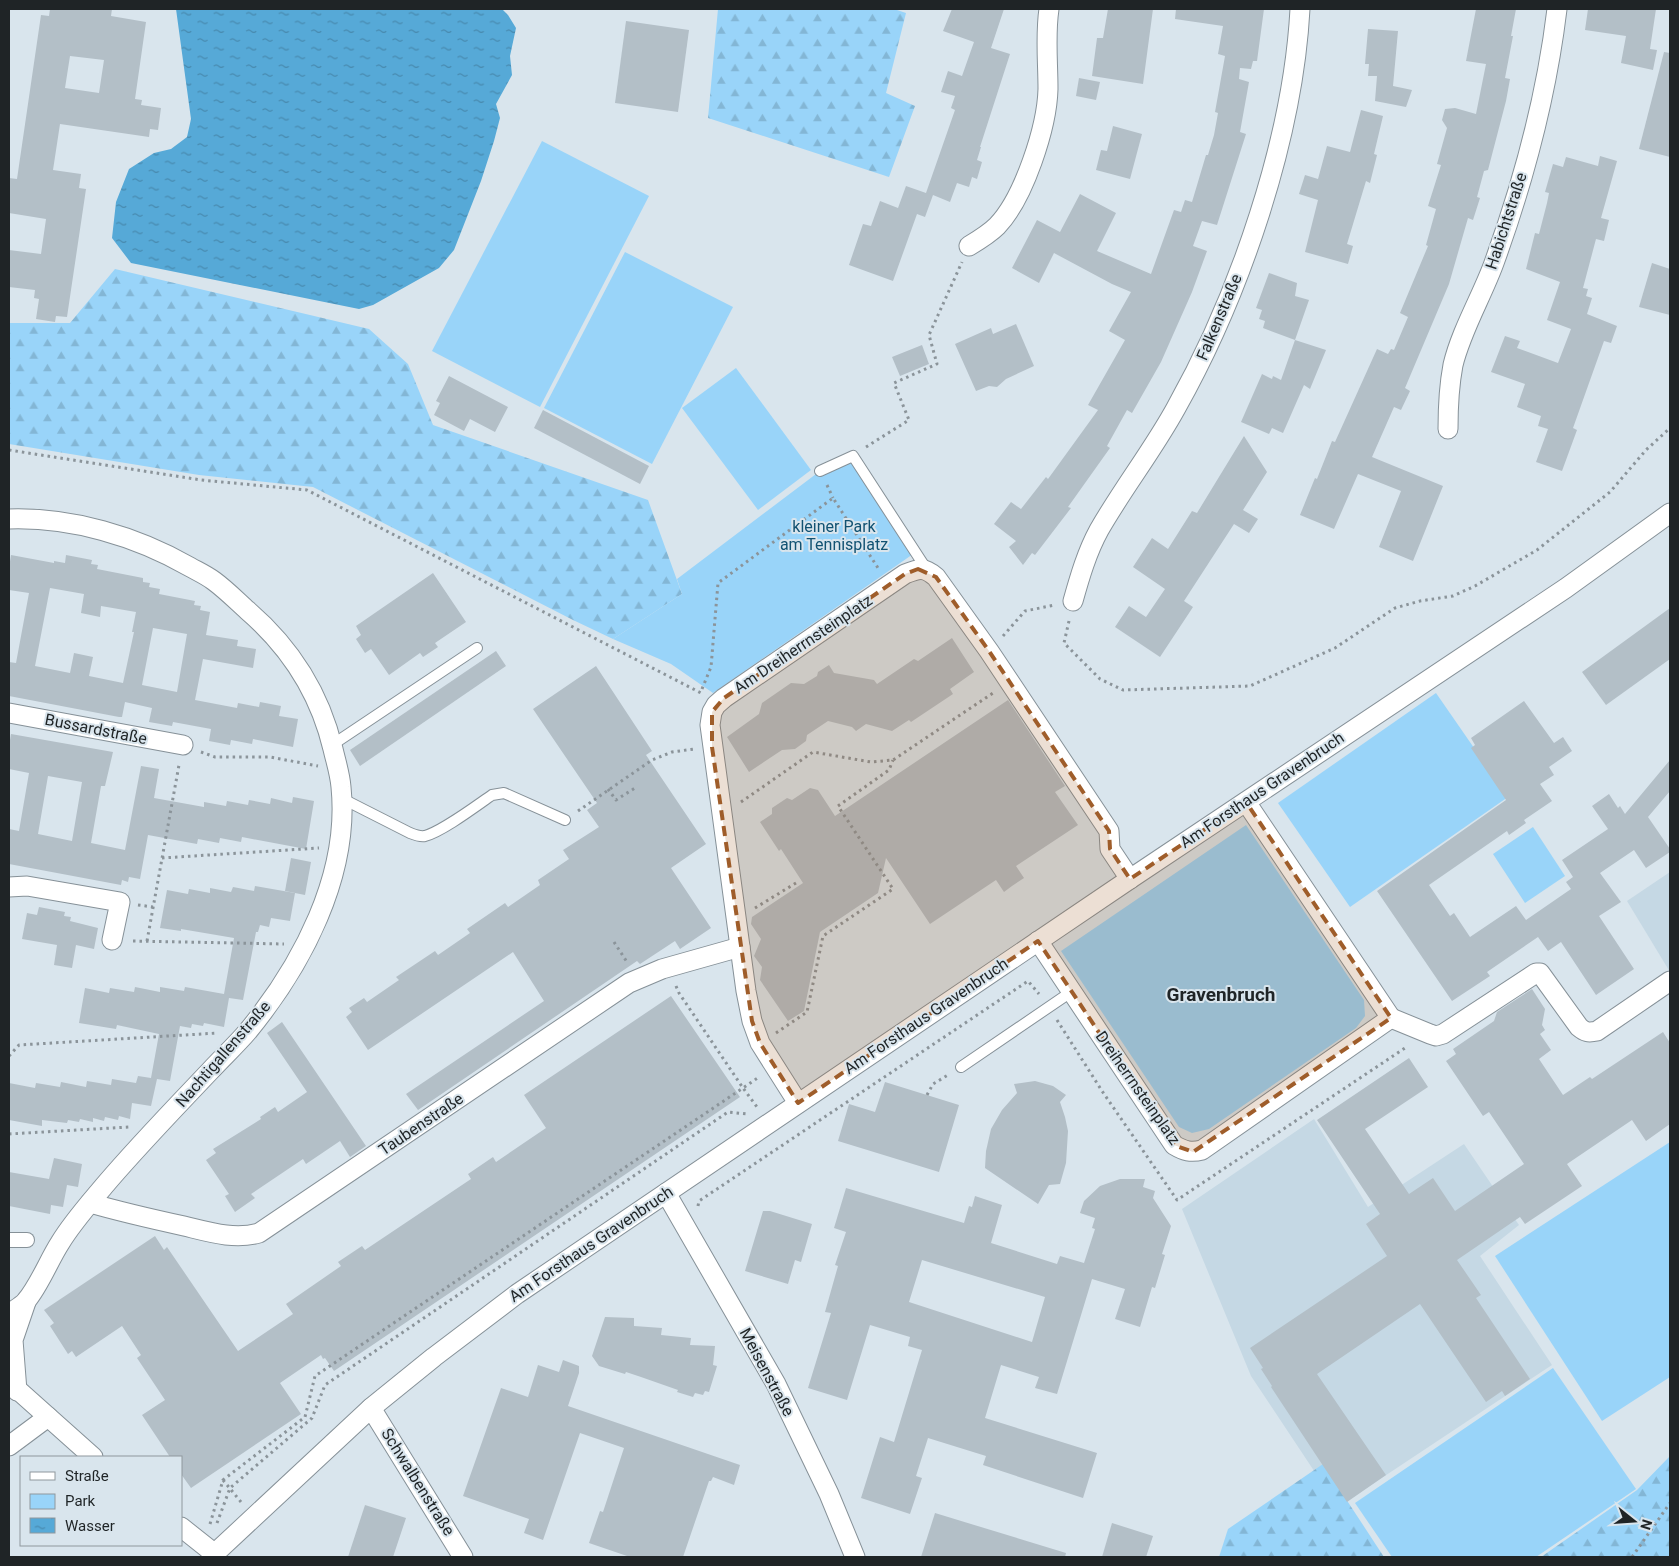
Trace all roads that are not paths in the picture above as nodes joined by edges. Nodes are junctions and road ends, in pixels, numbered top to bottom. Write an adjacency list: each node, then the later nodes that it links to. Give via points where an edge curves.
1 (1049, 9): 4 (street, via 1047,108 1039,142 1008,211 983,238)
2 (1300, 9): 10 (street, Falkenstraße, via 1280,139 1270,178 1230,293 1177,407 1099,530)
3 (1557, 9): 5 (street, Habichtstraße, via 1541,104 1520,181 1494,263 1453,364)
4 (969, 246)
5 (1448, 429)
6 (820, 471): 9 (lane, via 853,456)
7 (1670, 513): 16 (street, Am Forsthaus Gravenbruch, via 1566,588)
8 (9, 519): 14 (street, Nachtigallenstraße, via 66,523 114,534 167,554 212,580 264,624 305,676 320,707)
9 (927, 570): 18 (street, via 936,577 990,651 1109,831 1110,849); 22 (street, Am Dreiherrnsteinplatz, via 918,569 888,585 716,705 712,712 710,726)
10 (1073, 601)
11 (477, 648): 14 (lane)
12 (9, 713): 13 (street, Bussardstraße)
13 (183, 745)
14 (332, 745): 15 (street, Nachtigallenstraße)
15 (341, 798): 17 (lane, via 420,836 440,830 499,792); 29 (street, Nachtigallenstraße, via 338,847 324,904 305,945 273,997 247,1031)
16 (1246, 802): 18 (street, Am Forsthaus Gravenbruch); 25 (street)
17 (564, 820)
18 (1130, 879): 21 (street, Am Forsthaus Gravenbruch)
19 (9, 887): 20 (street, via 27,886 120,902)
20 (112, 940)
21 (1038, 941): 24 (street, Dreiherrnsteinplatz); 27 (street, Am Forsthaus Gravenbruch)
22 (740, 947): 27 (street, Am Dreiherrnsteinplatz, via 750,1013 760,1043); 29 (street, Taubenstraße, via 662,969 629,983 259,1233 224,1235 133,1216)
23 (1670, 981): 25 (street, via 1590,1033 1578,1027 1540,973 1443,1034 1436,1036)
24 (1071, 992): 25 (street, Dreiherrnsteinplatz, via 1174,1145 1193,1152 1202,1150); 26 (lane)
25 (1391, 1018)
26 (961, 1067)
27 (798, 1102): 28 (street, Am Forsthaus Gravenbruch)
28 (666, 1193): 35 (street, Am Forsthaus Gravenbruch, via 517,1294); 42 (street, Meisenstraße, via 776,1384 829,1494)
29 (90, 1202): 32 (street, Nachtigallenstraße, via 60,1242)
30 (9, 1240): 31 (street)
31 (27, 1240)
32 (26, 1302): 33 (street, Nachtigallenstraße); 34 (street, Nachtigallenstraße, via 13,1340)
33 (9, 1314)
34 (13, 1387): 36 (street, Nachtigallenstraße)
35 (371, 1408): 40 (street, Am Forsthaus Gravenbruch); 41 (street, Schwalbenstraße)
36 (48, 1417): 37 (street); 38 (street, Nachtigallenstraße)
37 (9, 1446)
38 (92, 1456)
39 (182, 1528): 40 (street)
40 (210, 1551)
41 (463, 1557)
42 (855, 1557)

